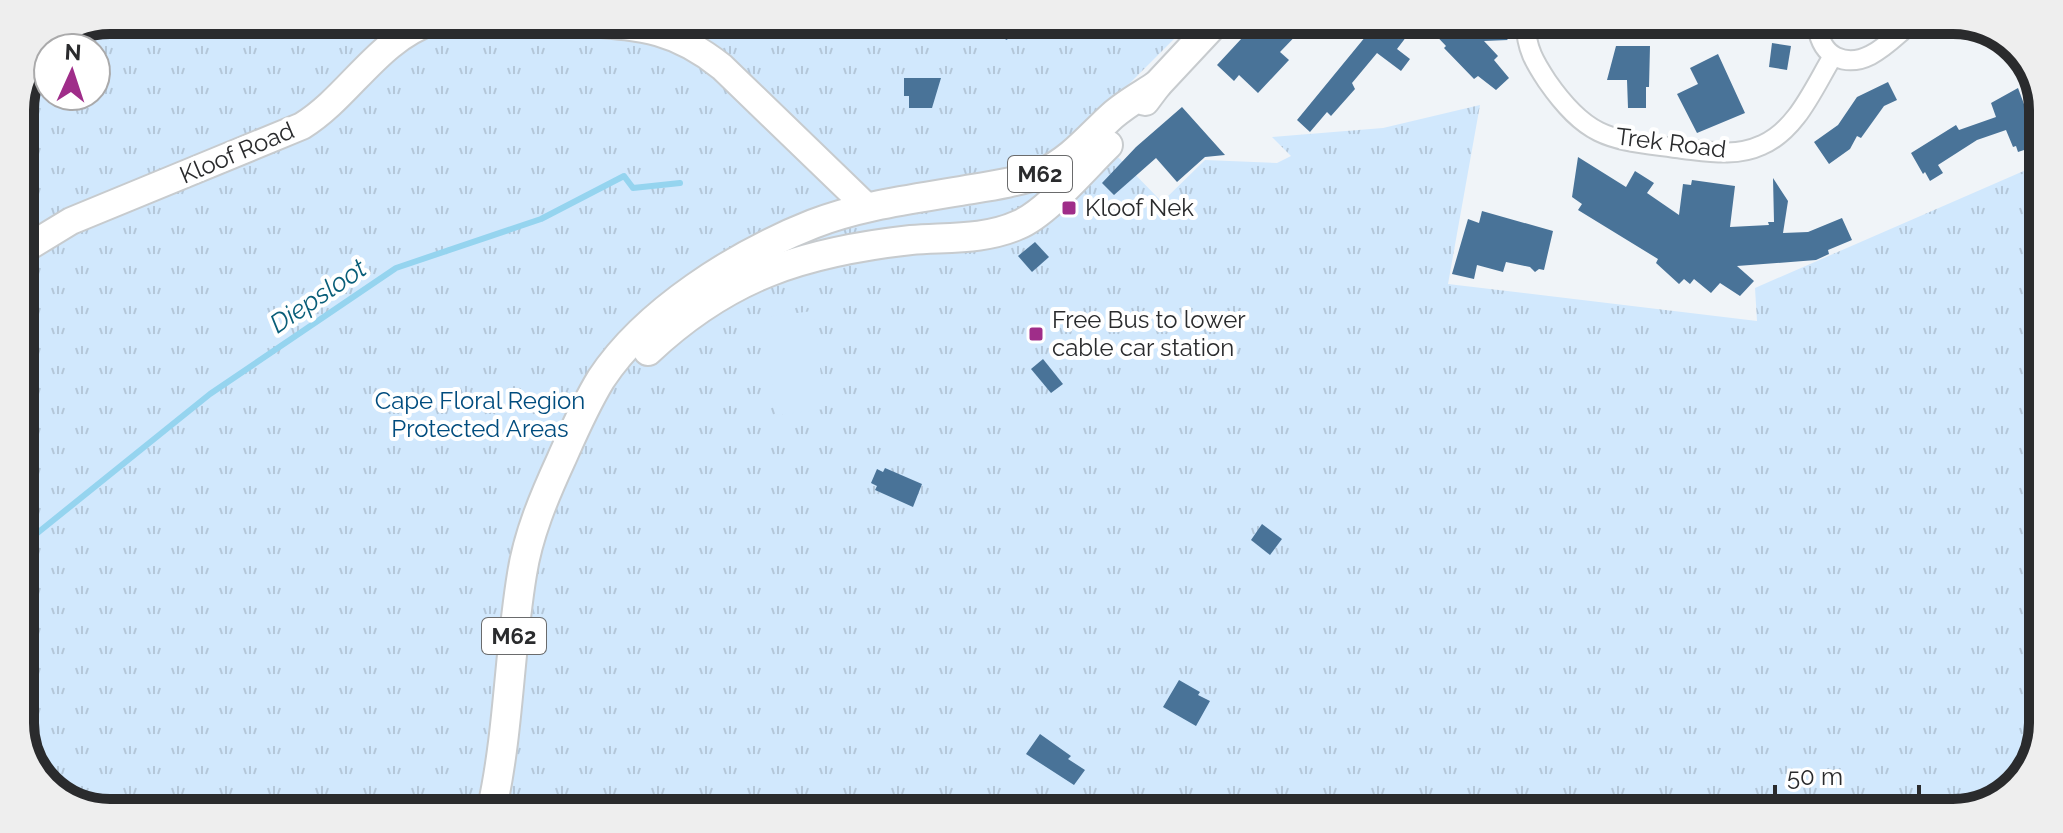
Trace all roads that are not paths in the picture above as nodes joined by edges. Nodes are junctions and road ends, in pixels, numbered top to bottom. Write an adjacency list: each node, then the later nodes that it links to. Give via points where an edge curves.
1 (409, 34): 14 (main road, Kloof Road, via 296,130 71,221)
2 (668, 34): 11 (main road, via 722,67)
3 (1205, 34): 8 (main road, M62)
4 (1527, 34): 7 (street, Trek Road, via 1538,67 1583,124 1611,137 1714,153 1747,151 1777,137)
5 (1820, 34): 7 (street)
6 (1899, 34): 7 (street, via 1863,59)
7 (1833, 56)
8 (1157, 85): 9 (main road, M62, via 1058,164); 12 (main road, M62, via 1128,125 1045,206)
9 (977, 188): 10 (main road, M62); 12 (main road, via 1001,203)
10 (934, 195): 11 (main road, M62); 13 (main road, via 925,209)
11 (868, 208): 13 (main road); 15 (main road, M62, via 813,224 728,266 666,309 602,379)
12 (1005, 230): 13 (main road, M62)
13 (933, 238): 15 (main road, M62, via 791,262 706,304 636,362)
14 (34, 243)
15 (557, 469): 16 (main road, M62, via 523,570)
16 (494, 799)

